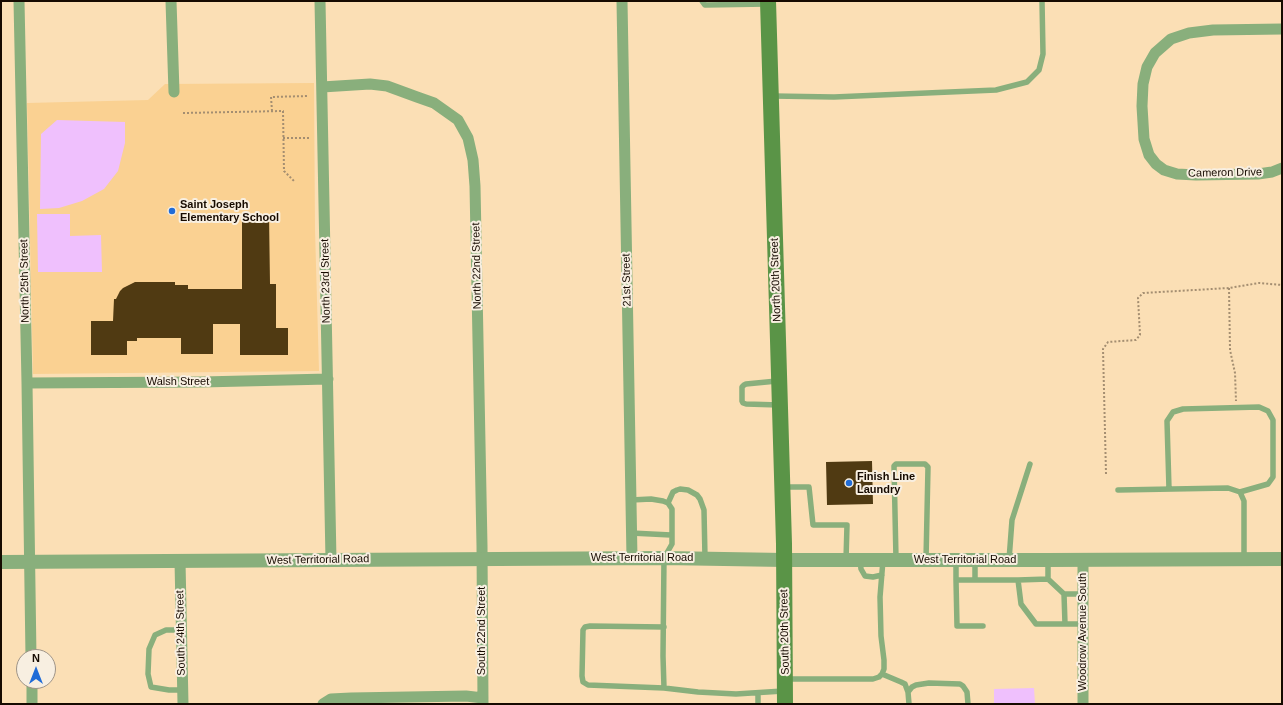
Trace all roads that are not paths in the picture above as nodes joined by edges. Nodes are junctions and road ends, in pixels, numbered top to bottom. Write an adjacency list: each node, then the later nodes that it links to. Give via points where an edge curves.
1 (19, 1): 15 (street, North 25th Street)
2 (170, 1): 10 (street)
3 (320, 1): 9 (street, North 23rd Street)
4 (622, 1): 22 (street, 21st Street)
5 (702, 1): 7 (lane, via 704,5)
6 (1042, 1): 11 (lane, via 1044,54 1039,70 1027,82 996,90 834,97)
7 (768, 2): 11 (main road, North 20th Street)
8 (1282, 29): 12 (street, Cameron Drive, via 1189,32 1171,39 1155,53 1147,67 1142,106 1144,139 1149,155 1164,170 1176,174 1196,175 1258,174)
9 (322, 87): 13 (street, North 23rd Street); 29 (street, North 22nd Street, via 370,84 388,86 434,103 458,120 468,138 474,160 475,186)
10 (174, 92)
11 (770, 96): 14 (main road, North 20th Street)
12 (1282, 168)
13 (328, 379): 15 (street, Walsh Street); 32 (street, North 23rd Street)
14 (779, 381): 16 (main road, North 20th Street); 16 (lane, via 746,384 742,388 742,401 746,404)
15 (27, 383): 44 (street, North 25th Street)
16 (780, 405): 18 (main road, North 20th Street)
17 (1030, 464): 39 (lane, via 1012,520)
18 (782, 487): 33 (main road, North 20th Street); 34 (lane, via 809,487 813,525 847,524)
19 (1169, 489): 20 (lane); 21 (lane, via 1228,488); 21 (lane, via 1167,421 1173,412 1183,409 1259,407 1268,411 1273,420 1273,477 1268,484)
20 (1118, 490)
21 (1240, 492): 30 (lane, via 1244,501)
22 (631, 500): 23 (lane, via 651,499); 24 (street, 21st Street)
23 (668, 503): 25 (lane, via 672,509); 28 (lane, via 674,492 680,489 692,492 700,500 704,510)
24 (631, 534): 25 (lane); 26 (street, 21st Street)
25 (671, 535): 27 (lane, via 672,544)
26 (632, 558): 27 (street, West Territorial Road); 29 (street, West Territorial Road)
27 (664, 558): 28 (street, West Territorial Road); 55 (lane)
28 (705, 558): 33 (street, West Territorial Road)
29 (482, 559): 32 (street, West Territorial Road); 67 (street, South 22nd Street)
30 (1244, 559): 31 (street, West Territorial Road); 41 (street, West Territorial Road)
31 (1282, 559)
32 (331, 560): 42 (street, West Territorial Road)
33 (784, 560): 34 (street, West Territorial Road); 62 (main road, South 20th Street)
34 (853, 560): 35 (street, West Territorial Road); 45 (lane, via 865,576)
35 (890, 560): 36 (street, West Territorial Road); 36 (lane, via 896,464 925,464 928,467); 45 (lane)
36 (926, 560): 37 (street, West Territorial Road)
37 (956, 560): 38 (street, West Territorial Road); 47 (lane)
38 (975, 560): 39 (street, West Territorial Road); 48 (lane)
39 (1009, 560): 40 (street, West Territorial Road)
40 (1048, 560): 41 (street, West Territorial Road); 46 (lane)
41 (1083, 560): 51 (street, Woodrow Avenue South)
42 (180, 561): 44 (street, West Territorial Road); 56 (street, South 24th Street)
43 (1, 562): 44 (street, West Territorial Road)
44 (30, 562): 57 (street, North 25th Street)
45 (882, 575): 58 (lane)
46 (1048, 579): 49 (lane); 50 (lane)
47 (956, 580): 48 (lane); 54 (lane, via 956,626)
48 (975, 580): 49 (lane)
49 (1018, 580): 52 (lane, via 1021,604 1036,624)
50 (1064, 594): 51 (lane); 52 (lane)
51 (1083, 594): 53 (street, Woodrow Avenue South)
52 (1065, 624): 53 (lane)
53 (1083, 624): 73 (street, Woodrow Avenue South)
54 (983, 626)
55 (664, 627): 59 (lane); 59 (lane, via 585,627 582,676 588,685)
56 (182, 630): 61 (street, South 24th Street); 61 (lane, via 166,630 155,634 149,649 148,674 151,688)
57 (31, 649)
58 (882, 674): 62 (lane, via 873,679); 63 (lane, via 905,684)
59 (664, 688): 64 (lane, via 698,692)
60 (32, 689): 68 (street)
61 (182, 690): 69 (street, South 24th Street)
62 (785, 691): 64 (lane)
63 (908, 692): 71 (lane); 72 (lane, via 916,685 960,684 967,692)
64 (758, 693): 70 (lane)
65 (327, 701): 66 (street)
66 (351, 701): 67 (street, via 466,696)
67 (483, 701)
68 (32, 704)
69 (183, 704)
70 (758, 704)
71 (909, 704)
72 (968, 704)
73 (1083, 704)

